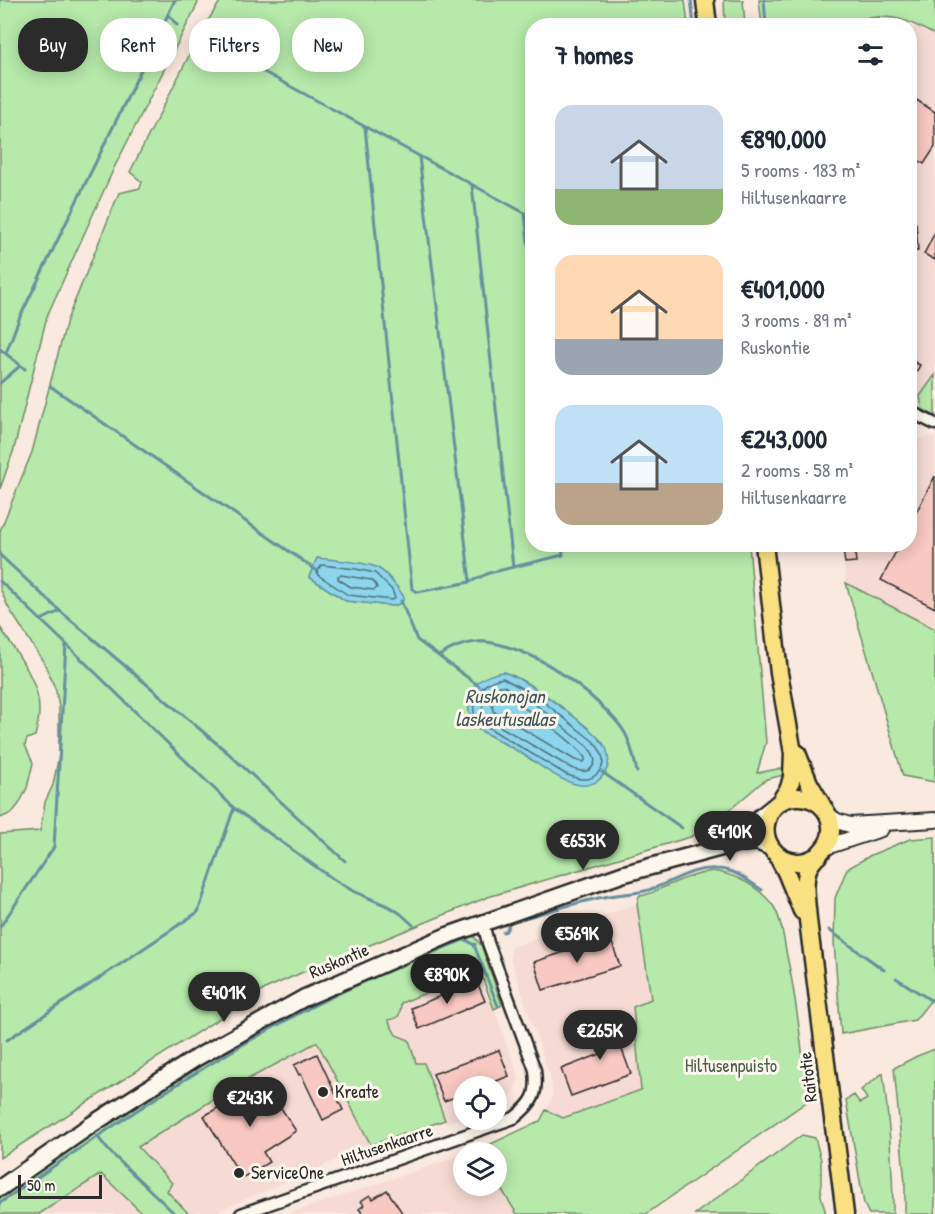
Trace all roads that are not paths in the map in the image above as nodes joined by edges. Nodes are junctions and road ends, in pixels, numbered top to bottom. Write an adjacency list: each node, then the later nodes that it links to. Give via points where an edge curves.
1 (705, 0): 2 (main road)
2 (707, 18)
3 (917, 415): 4 (street)
4 (935, 424)
5 (765, 552): 6 (main road)
6 (790, 735): 7 (main road, via 792,777); 8 (main road, via 808,783)
7 (777, 804): 8 (main road, via 802,796 813,799); 11 (main road, via 765,827); 13 (main road, Ruskontie, via 749,826)
8 (825, 810): 10 (street, via 837,821 850,825); 12 (main road, via 831,837)
9 (935, 820): 10 (street)
10 (901, 823): 12 (street)
11 (773, 851): 12 (main road, via 797,862 808,861); 13 (main road, Ruskontie, via 758,842 738,843); 15 (main road, Raitotie)
12 (822, 852): 15 (main road, Raitotie, via 808,870 805,882)
13 (694, 855): 14 (main road, Ruskontie, via 623,874)
14 (483, 923): 16 (main road, Ruskontie, via 304,998 196,1058); 17 (street, Hiltusenkaarre, via 535,1070 537,1084 527,1108 513,1118)
15 (811, 934): 18 (main road, Raitotie)
16 (0, 1188)
17 (241, 1214)
18 (845, 1214)

